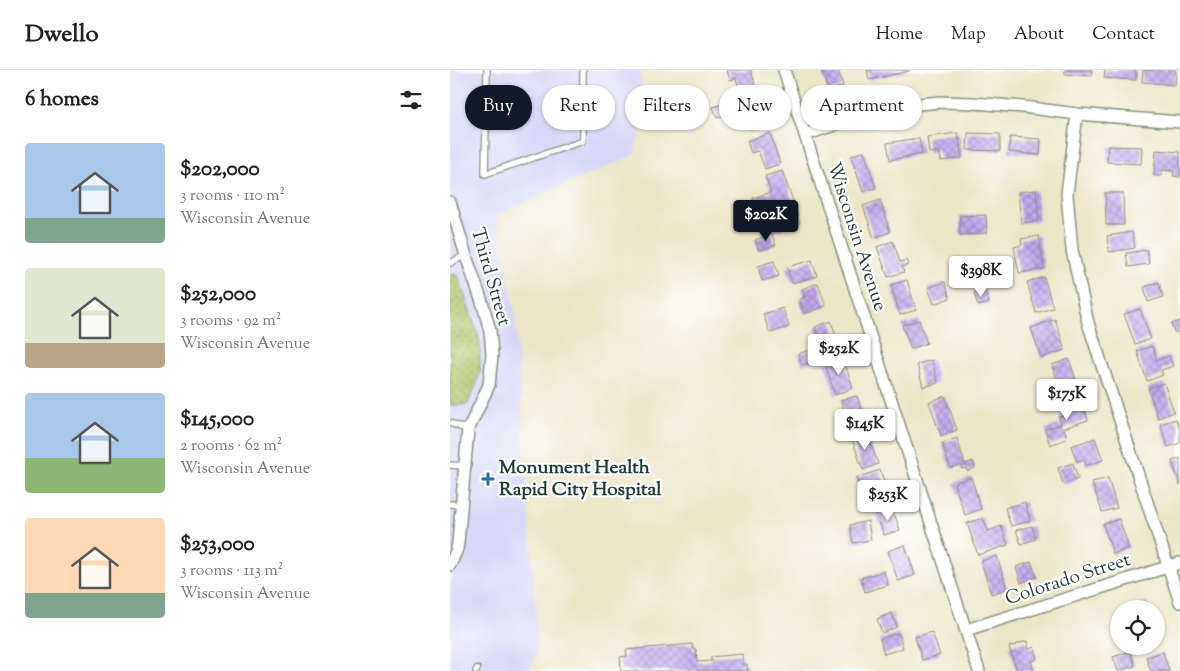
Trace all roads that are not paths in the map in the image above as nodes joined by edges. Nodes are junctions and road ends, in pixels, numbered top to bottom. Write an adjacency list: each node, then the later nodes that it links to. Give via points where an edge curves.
1 (487, 70): 2 (lane, via 485,174 582,141)
2 (583, 70)
3 (784, 70): 6 (street, Wisconsin Avenue)
4 (1077, 114): 5 (street); 6 (street, via 940,102 857,117); 20 (street, via 1067,194 1072,250 1088,323)
5 (1180, 122)
6 (805, 135): 22 (street, Wisconsin Avenue)
7 (450, 202): 8 (street, Third Street)
8 (454, 227): 9 (street, Third Street)
9 (466, 255): 10 (lane); 12 (street, Third Street, via 490,331 492,355 489,385)
10 (450, 263)
11 (450, 423): 12 (lane)
12 (468, 430): 14 (street, Third Street)
13 (450, 465): 14 (lane)
14 (465, 466): 16 (street, Third Street)
15 (450, 504): 16 (lane)
16 (462, 505): 17 (street, Third Street)
17 (454, 543): 19 (street, Third Street, via 457,549)
18 (1180, 563): 20 (street, Colorado Street)
19 (450, 565)
20 (1168, 566): 21 (street); 22 (street, Colorado Street)
21 (1180, 602)
22 (966, 630): 23 (street, Wisconsin Avenue)
23 (979, 671)

